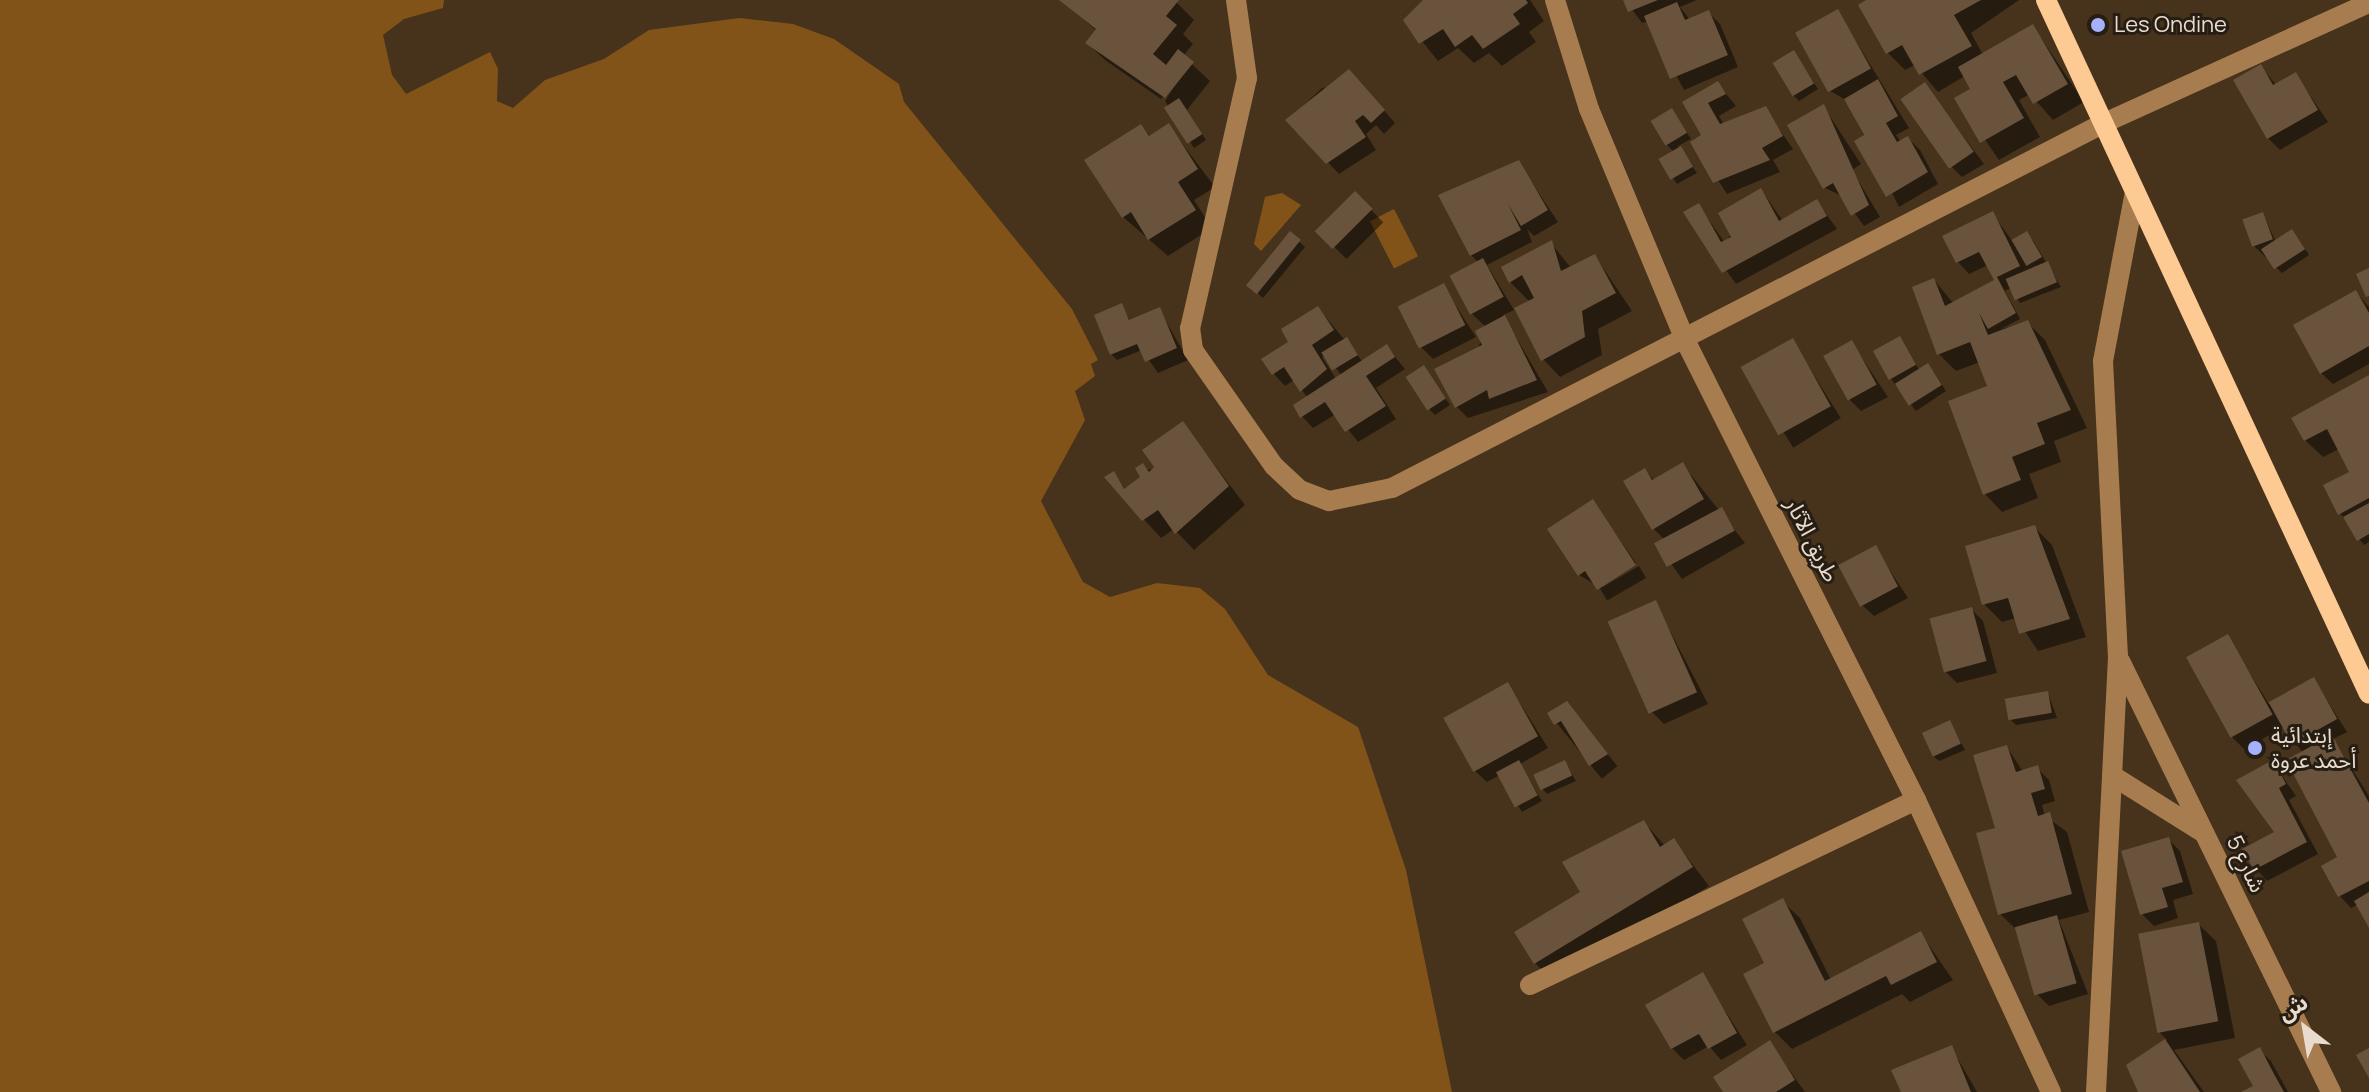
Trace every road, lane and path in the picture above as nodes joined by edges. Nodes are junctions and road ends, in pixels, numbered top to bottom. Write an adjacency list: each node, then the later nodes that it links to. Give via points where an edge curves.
1 (1236, 0): 7 (street, via 1247,78 1190,328 1207,374 1300,490 1329,501 1392,488)
2 (1555, 0): 7 (street, طريق الآثار, via 1589,109)
3 (2046, 0): 5 (main road)
4 (2369, 3): 5 (street)
5 (2102, 124): 6 (main road); 7 (street)
6 (2135, 192): 8 (street, via 2103,361); 9 (main road)
7 (1686, 342): 11 (street, طريق الآثار)
8 (2118, 657): 10 (street); 12 (street, شارع 5)
9 (2369, 694)
10 (2113, 776): 12 (street); 15 (street)
11 (1916, 800): 13 (street); 14 (street, طريق الآثار)
12 (2204, 833): 16 (street, شارع 5)
13 (1530, 985)
14 (2051, 1092)
15 (2096, 1092)
16 (2331, 1092)

